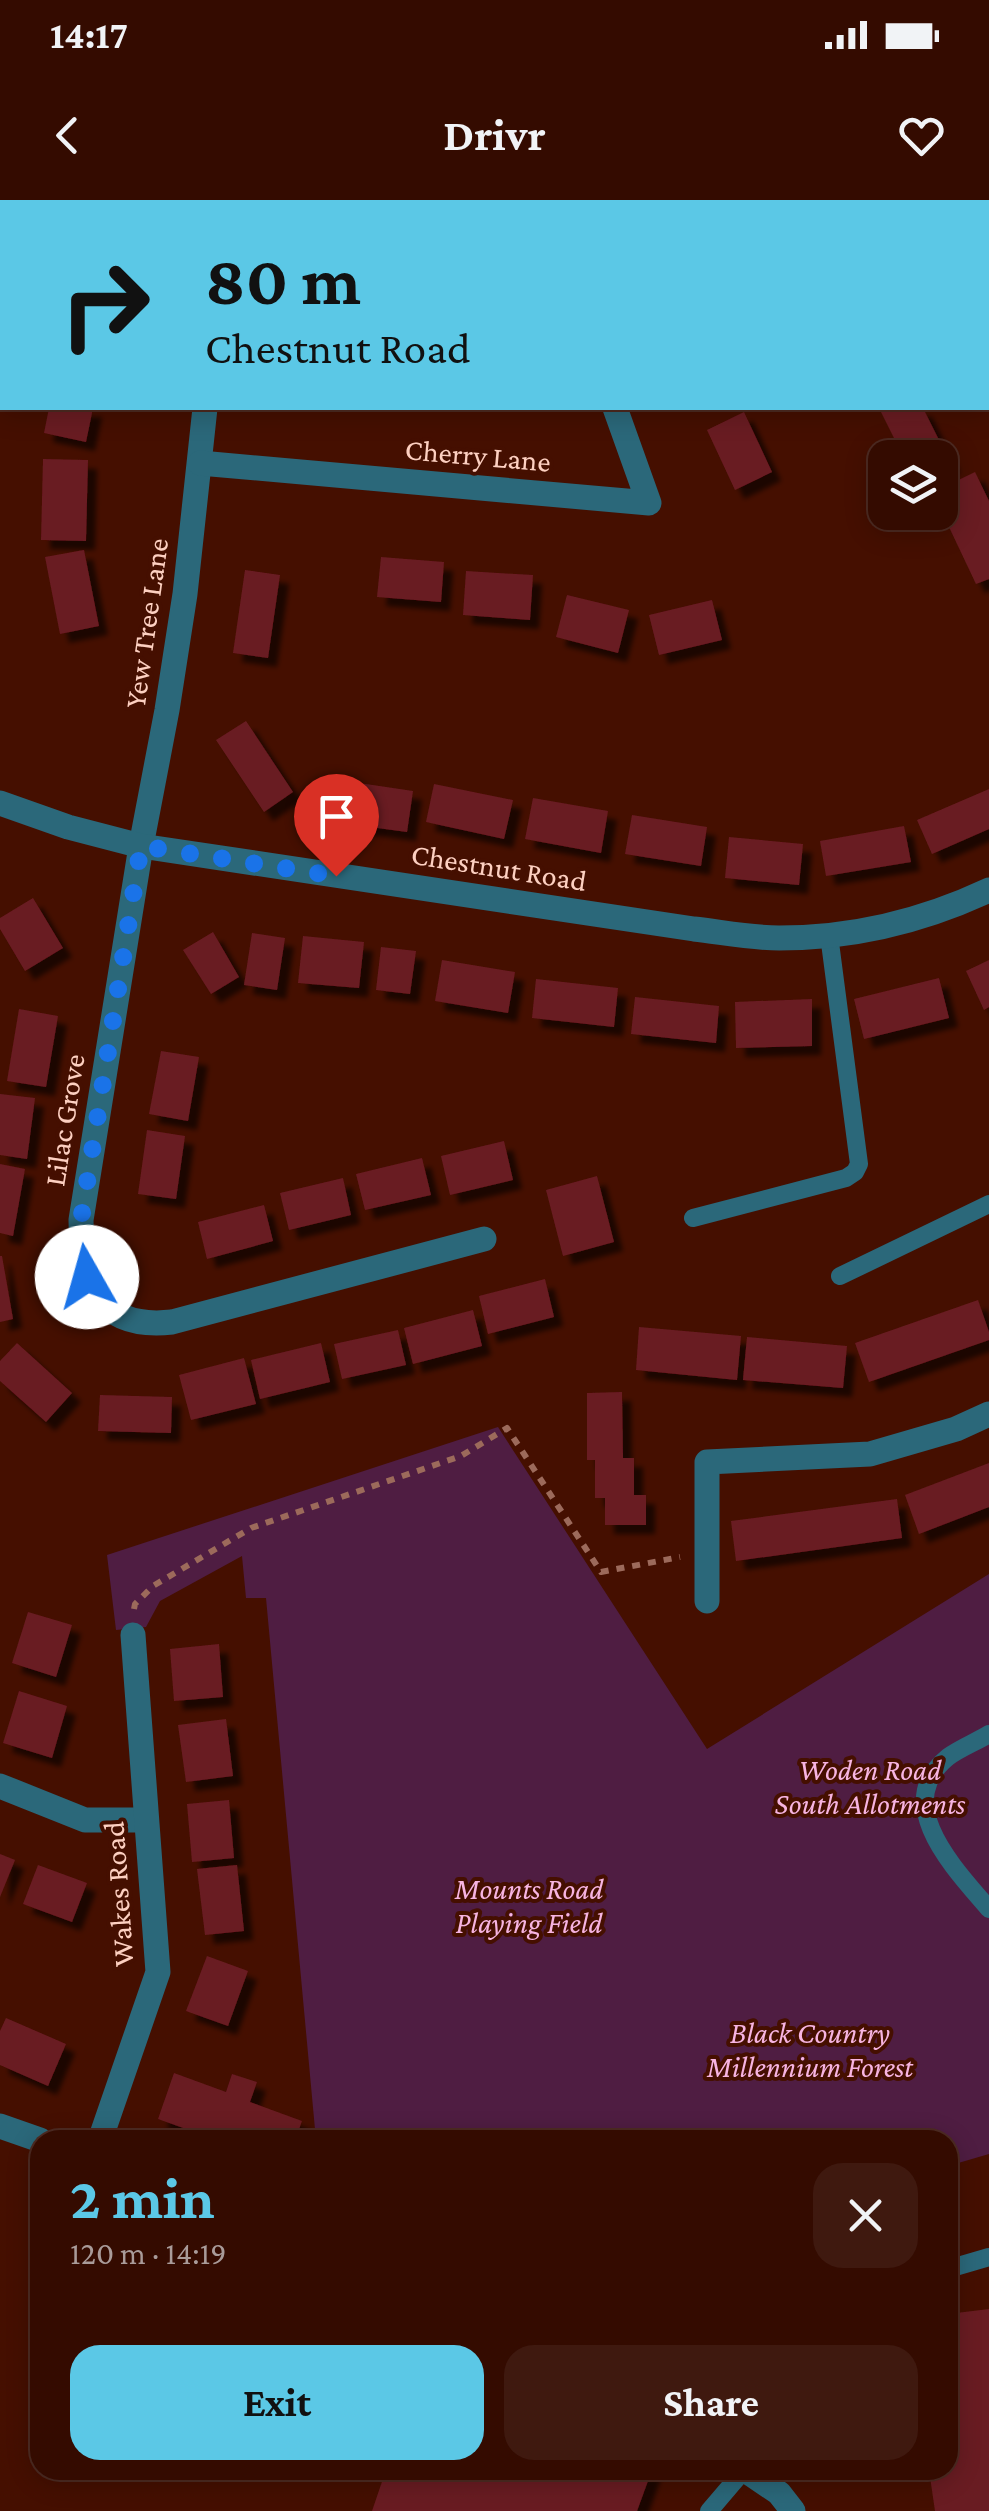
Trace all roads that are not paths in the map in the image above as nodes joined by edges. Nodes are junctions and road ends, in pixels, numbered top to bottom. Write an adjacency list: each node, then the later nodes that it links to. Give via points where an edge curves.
1 (205, 410): 3 (street, Yew Tree Lane)
2 (616, 410): 3 (street, Cherry Lane, via 649,503)
3 (200, 463): 5 (street, Yew Tree Lane, via 185,594)
4 (0, 803): 5 (street, Chestnut Road)
5 (141, 846): 7 (street, Chestnut Road, via 694,929 776,938); 10 (street, Lilac Grove, via 81,1220 87,1277 100,1301 134,1322 172,1322)
6 (989, 890): 7 (street, Chestnut Road, via 926,915)
7 (829, 935): 9 (lane, via 858,1164 846,1178)
8 (989, 1204): 11 (lane)
9 (692, 1218)
10 (484, 1239)
11 (840, 1276)
12 (989, 1414): 13 (street, via 870,1454 708,1462)
13 (706, 1601)
14 (133, 1635): 17 (street, Wakes Road)
15 (989, 1734): 18 (lane, via 932,1776 925,1813 935,1838)
16 (0, 1786): 17 (street, via 85,1820)
17 (146, 1820): 20 (street, Wakes Road, via 158,1972)
18 (989, 1909)
19 (0, 2126): 21 (street)
20 (103, 2130)
21 (30, 2136)
22 (989, 2257): 23 (lane)
23 (958, 2266)
24 (736, 2480): 26 (lane)
25 (759, 2480): 27 (street)
26 (709, 2511)
27 (794, 2511)

